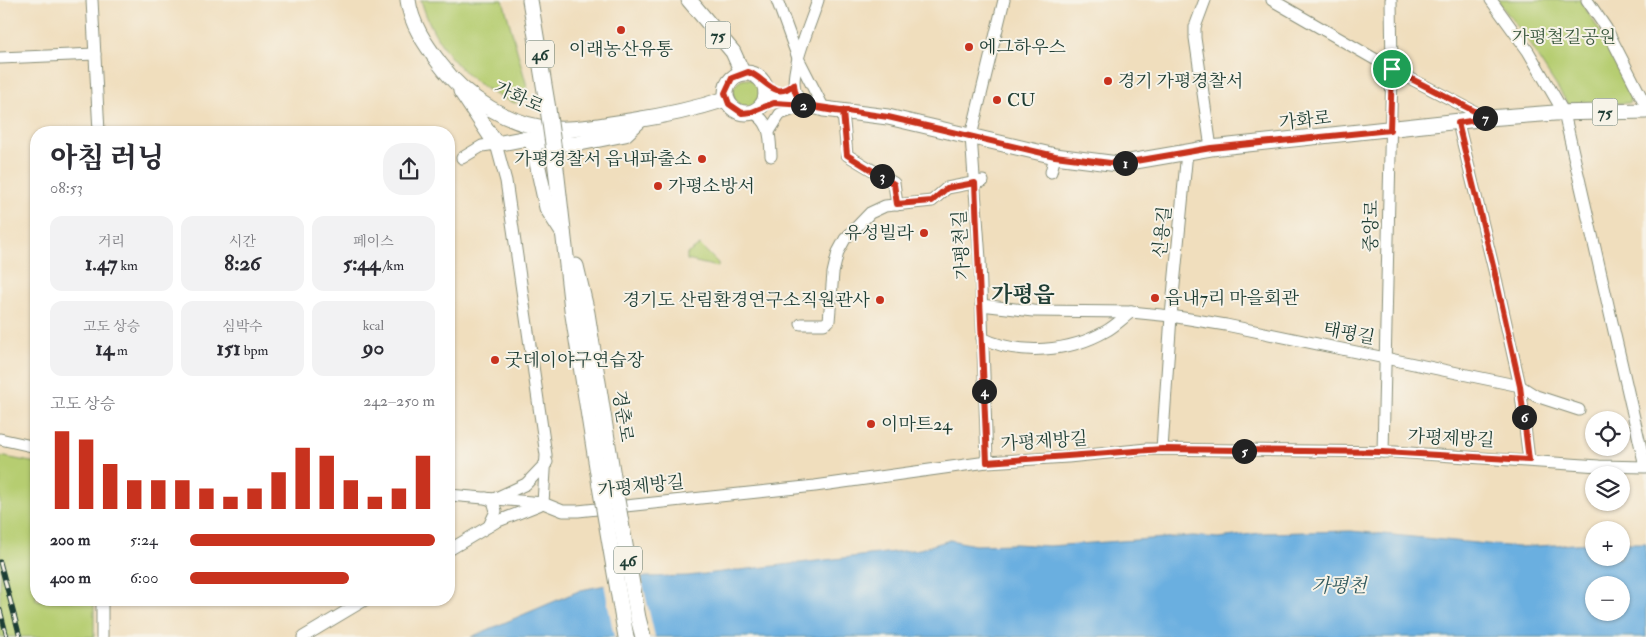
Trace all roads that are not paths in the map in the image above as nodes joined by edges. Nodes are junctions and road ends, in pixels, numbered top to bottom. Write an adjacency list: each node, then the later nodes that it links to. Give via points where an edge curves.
1 (92, 0): 13 (street)
2 (408, 0): 18 (main road, 가화로, via 420,35)
3 (530, 0): 45 (main road, 경춘로 / 46, bridge)
4 (689, 0): 17 (main road, 75, via 733,52)
5 (777, 0): 15 (street)
6 (818, 0): 15 (street)
7 (1004, 0): 35 (street)
8 (1206, 0): 38 (street, via 1195,38)
9 (1272, 0): 16 (street)
10 (1391, 0): 16 (street, 중앙로)
11 (1491, 0): 28 (street, via 1528,51)
12 (1587, 0): 23 (street, via 1606,28)
13 (95, 54): 14 (street); 32 (street)
14 (0, 58)
15 (798, 58): 19 (street); 24 (street)
16 (1392, 69): 29 (street); 34 (street, 중앙로)
17 (742, 72): 20 (main road, via 754,74); 21 (main road, via 728,82)
18 (454, 82): 30 (main road, 가화로, via 491,108 538,127 568,130); 37 (main road)
19 (794, 84): 20 (street, via 784,90); 22 (street, via 795,93)
20 (766, 89): 22 (main road, 가화로); 25 (main road)
21 (726, 99): 25 (main road, via 736,111); 30 (main road, 가화로, via 699,108)
22 (806, 105): 24 (main road, 가화로 / 75); 25 (main road, 가화로, via 774,103); 33 (street, via 780,114)
23 (1646, 106)
24 (824, 109): 27 (main road, 가화로 / 75)
25 (756, 110): 33 (street)
26 (1646, 111): 28 (main road, 가화로 / 75)
27 (843, 112): 35 (main road, 가화로 / 75, via 888,117); 46 (street, via 847,155 894,184)
28 (1564, 113): 29 (main road, 가화로 / 75); 63 (street)
29 (1488, 118): 31 (main road, 가화로 / 75)
30 (641, 119): 36 (main road, via 625,134 575,144)
31 (1458, 123): 34 (main road, 가화로 / 75); 54 (street)
32 (100, 126)
33 (770, 130): 40 (street)
34 (1390, 130): 38 (main road, 가화로 / 75); 53 (street, 중앙로)
35 (971, 136): 41 (main road, 가화로 / 75); 44 (street, 가평천길)
36 (532, 140): 37 (main road); 47 (main road, via 547,208)
37 (496, 144): 42 (street, via 482,146); 60 (street, via 506,181)
38 (1211, 148): 39 (main road, 가화로 / 75)
39 (1187, 152): 41 (main road, 가화로 / 75, via 1118,164); 50 (street, 신용길)
40 (771, 156)
41 (1055, 156): 43 (street)
42 (462, 158)
43 (1051, 172)
44 (979, 182): 46 (street, 가평천길, via 947,188 932,201); 48 (street, 가평천길)
45 (562, 201): 47 (main road, 경춘로 / 46); 64 (main road, 경춘로 / 46, via 587,313)
46 (897, 204): 51 (street, 가평천길, via 876,208 845,239 835,263 827,323)
47 (565, 237): 64 (main road, 경춘로 / 46, via 572,309)
48 (981, 305): 49 (street, via 1033,311); 52 (street, 가평천길)
49 (1131, 312): 50 (street); 52 (street, via 1105,332 1066,346 1037,350)
50 (1171, 316): 53 (street, 태평길); 58 (street, 신용길)
51 (801, 324)
52 (982, 338): 62 (street, 가평천길)
53 (1385, 358): 54 (street, 태평길); 59 (street, 중앙로)
54 (1520, 386): 55 (street, 태평길, via 1536,396); 61 (street)
55 (1579, 410)
56 (0, 439): 57 (street)
57 (30, 446)
58 (1162, 449): 59 (street, 가평제방길); 62 (street, 가평제방길)
59 (1383, 452): 61 (street, 가평제방길)
60 (547, 459): 66 (street, via 526,484); 67 (street)
61 (1529, 460): 63 (street, 가평제방길)
62 (987, 462): 67 (street, 가평제방길, via 815,486 578,511 563,511)
63 (1646, 466)
64 (607, 484): 74 (main road, 경춘로 / 46, bridge); 75 (main road, 경춘로 / 46, bridge)
65 (455, 496): 66 (street, 가평제방길)
66 (490, 499): 67 (street, 가평제방길); 68 (street, via 495,506 495,515)
67 (542, 503): 68 (street)
68 (489, 526): 69 (street)
69 (455, 546)
70 (102, 606): 72 (street)
71 (355, 606): 73 (street)
72 (102, 637)
73 (303, 637)
74 (626, 637)
75 (643, 637)

